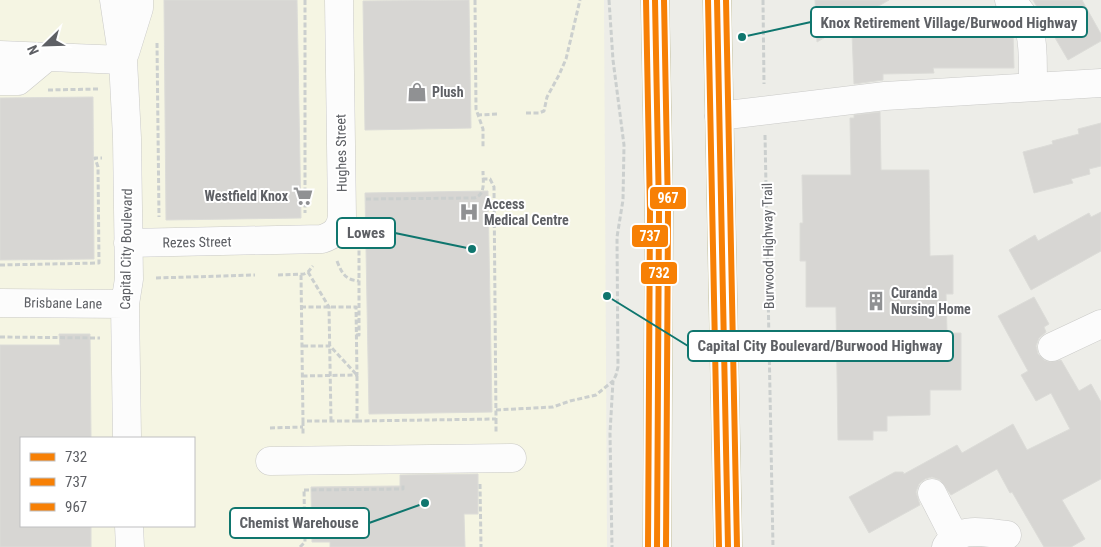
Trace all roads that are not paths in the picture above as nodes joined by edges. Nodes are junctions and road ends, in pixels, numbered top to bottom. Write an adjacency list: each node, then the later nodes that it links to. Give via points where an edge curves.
1 (114, 0): 9 (lane, Capital City Boulevard)
2 (139, 0): 9 (lane, Capital City Boulevard)
3 (339, 0): 14 (lane, Hughes Street, via 341,225 329,237 322,239)
4 (655, 0): 28 (highway, via 659,212)
5 (717, 0): 13 (highway)
6 (1010, 0): 12 (lane, via 1024,15 1032,36)
7 (0, 55): 8 (lane)
8 (48, 56): 9 (lane); 10 (lane, via 18,82)
9 (123, 60): 15 (lane, Capital City Boulevard)
10 (0, 81)
11 (1101, 83): 12 (lane)
12 (1033, 87): 13 (lane, via 885,96)
13 (719, 116): 29 (highway)
14 (267, 241): 15 (lane, Rezes Street)
15 (128, 243): 16 (lane, Capital City Boulevard)
16 (127, 291): 17 (lane, Brisbane Lane); 20 (lane, Capital City Boulevard)
17 (0, 302)
18 (1101, 324): 19 (lane)
19 (1052, 347)
20 (127, 437)
21 (512, 458): 22 (lane)
22 (270, 461)
23 (932, 493): 26 (lane)
24 (129, 527): 27 (lane)
25 (1007, 535): 26 (lane, via 968,532)
26 (950, 542)
27 (130, 547)
28 (657, 547)
29 (728, 547)

